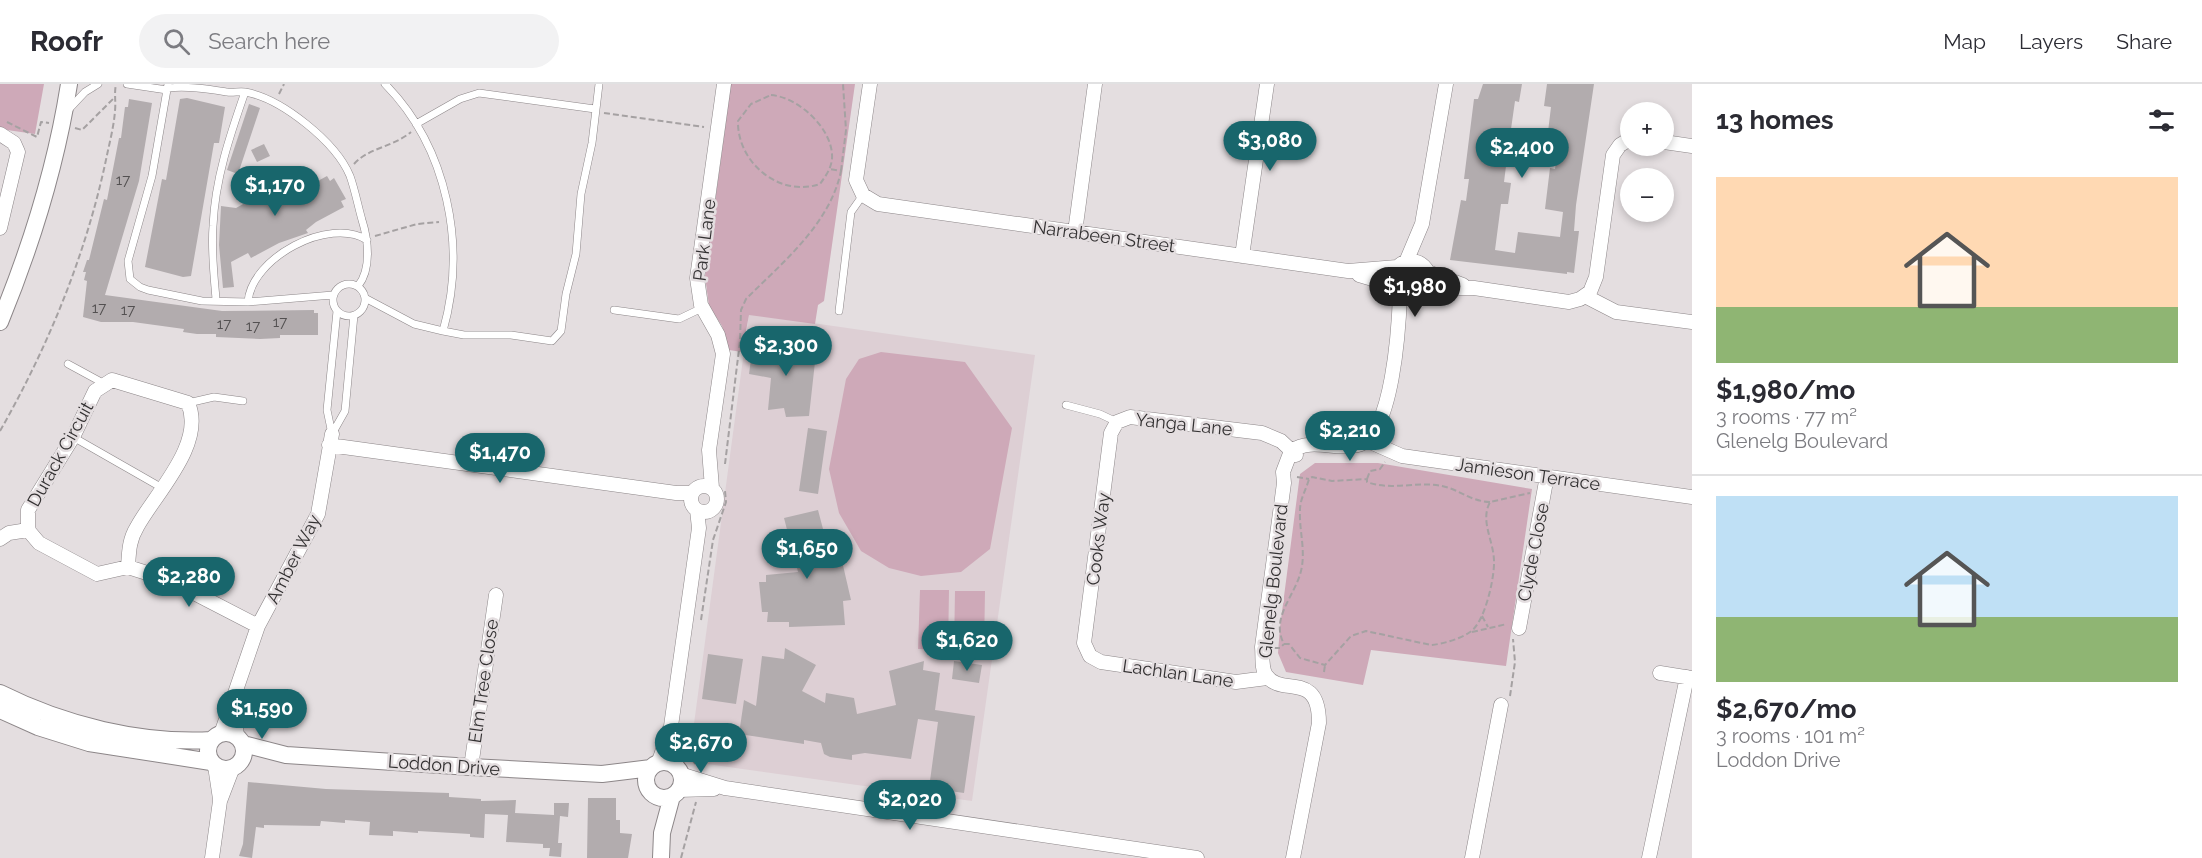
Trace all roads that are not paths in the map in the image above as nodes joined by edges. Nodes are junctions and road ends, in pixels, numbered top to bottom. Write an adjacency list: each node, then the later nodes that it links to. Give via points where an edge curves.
1 (69, 84): 14 (street)
2 (98, 84): 14 (lane, via 76,99)
3 (127, 84): 11 (lane)
4 (385, 84): 15 (lane)
5 (599, 84): 13 (lane)
6 (724, 84): 39 (street, Park Lane, via 697,278)
7 (870, 84): 20 (street, via 856,180)
8 (1095, 84): 23 (street)
9 (1267, 84): 25 (street)
10 (1446, 84): 21 (street)
11 (168, 88): 12 (lane); 37 (lane, via 152,176 128,261 129,274 133,283 148,290)
12 (245, 92): 24 (lane, via 300,118 328,146 350,175); 37 (lane, via 226,148 216,197 212,243)
13 (595, 110): 15 (lane, via 479,93 460,99); 46 (lane, via 576,254 561,331 552,341)
14 (64, 116): 44 (street, via 28,254)
15 (417, 126): 46 (lane, via 435,160 451,222 454,263 451,302)
16 (0, 134): 22 (street, via 14,143 18,152)
17 (1674, 143): 19 (street)
18 (1620, 145): 34 (street, via 1613,155 1596,277)
19 (1692, 146)
20 (863, 195): 23 (street, Narrabeen Street, via 878,204); 42 (lane, via 851,212)
21 (1422, 224): 26 (street); 27 (street)
22 (0, 228)
23 (1075, 232): 25 (street, Narrabeen Street)
24 (367, 240): 29 (lane, via 365,270); 38 (lane, via 343,231 303,241 255,277)
25 (1242, 256): 28 (street, Narrabeen Street)
26 (1401, 265): 27 (street); 28 (street, Narrabeen Street); 32 (street, via 1394,273)
27 (1425, 268): 30 (street); 31 (street)
28 (1348, 271): 32 (street, Narrabeen Street)
29 (358, 286): 33 (lane, via 343,284); 36 (lane)
30 (1427, 288): 31 (street); 35 (street)
31 (1474, 288): 34 (street, via 1569,302)
32 (1397, 290): 35 (street); 47 (street)
33 (333, 295): 38 (lane); 41 (lane)
34 (1585, 296): 45 (street, via 1616,312)
35 (1415, 297): 47 (street)
36 (365, 298): 43 (lane, via 363,309); 46 (lane, via 414,324)
37 (216, 299): 38 (lane)
38 (248, 302)
39 (702, 308): 40 (lane, via 679,319); 60 (street, Park Lane, via 718,335 723,354)
40 (614, 310)
41 (337, 311): 43 (lane, via 345,316); 55 (lane, via 327,410)
42 (839, 311)
43 (354, 315): 55 (lane, via 345,411)
44 (0, 322)
45 (1692, 322)
46 (443, 331)
47 (1398, 340): 56 (street, via 1383,413)
48 (68, 364): 49 (lane, Durack Circuit)
49 (103, 383): 51 (street, Durack Circuit, via 112,380); 54 (street, Durack Circuit, via 95,391)
50 (243, 400): 51 (lane, Durack Circuit, via 213,397)
51 (188, 403): 59 (street, via 192,425)
52 (1066, 405): 53 (lane, Yanga Lane)
53 (1117, 422): 57 (street, Yanga Lane, via 1130,417 1262,433 1281,441); 68 (street, Cooks Way, via 1111,433 1084,643)
54 (73, 437): 59 (lane); 62 (street, Durack Circuit, via 28,510)
55 (331, 439): 60 (street); 67 (street, Amber Way, via 318,514)
56 (1371, 444): 57 (street, via 1368,452 1354,454 1319,450); 58 (street, Jamieson Terrace, via 1392,454)
57 (1294, 454): 71 (street, Glenelg Boulevard, via 1283,472 1287,480 1262,647)
58 (1547, 476): 61 (street, Jamieson Terrace); 66 (street, Clyde Close)
59 (164, 489): 64 (street, via 137,526 129,544)
60 (704, 497): 75 (street, Park Lane)
61 (1692, 497)
62 (28, 530): 63 (street, Durack Circuit, via 9,532); 64 (street, Durack Circuit, via 39,543 97,574)
63 (0, 539)
64 (128, 567): 67 (street, via 169,580)
65 (496, 595): 78 (street, Elm Tree Close)
66 (1519, 625)
67 (258, 627): 76 (street, Amber Way, via 233,703)
68 (1090, 656): 71 (street, Lachlan Lane, via 1101,662 1236,682)
69 (1660, 673): 70 (street)
70 (1690, 677): 88 (street)
71 (1267, 678): 87 (street, Glenelg Boulevard, via 1302,688 1314,696 1319,710)
72 (0, 693): 76 (street, Loddon Drive, via 47,713 99,728)
73 (1501, 705): 83 (street)
74 (0, 710): 77 (street, via 89,743)
75 (671, 726): 79 (street, Park Lane); 81 (street, Park Lane)
76 (231, 747): 77 (street, via 224,769); 77 (street, via 208,751); 78 (street, Loddon Drive); 82 (street, Amber Way)
77 (213, 764): 82 (street)
78 (471, 766): 80 (street, Loddon Drive)
79 (654, 766): 80 (street, Loddon Drive); 81 (street, Loddon Drive, via 667,763); 81 (street, via 646,777)
80 (602, 774): 81 (street, Loddon Drive)
81 (668, 785): 85 (street); 86 (street, Loddon Drive, via 725,788)
82 (220, 801): 84 (street)
83 (1470, 855)
84 (212, 858)
85 (661, 858)
86 (1197, 858)
87 (1293, 858)
88 (1649, 858)

